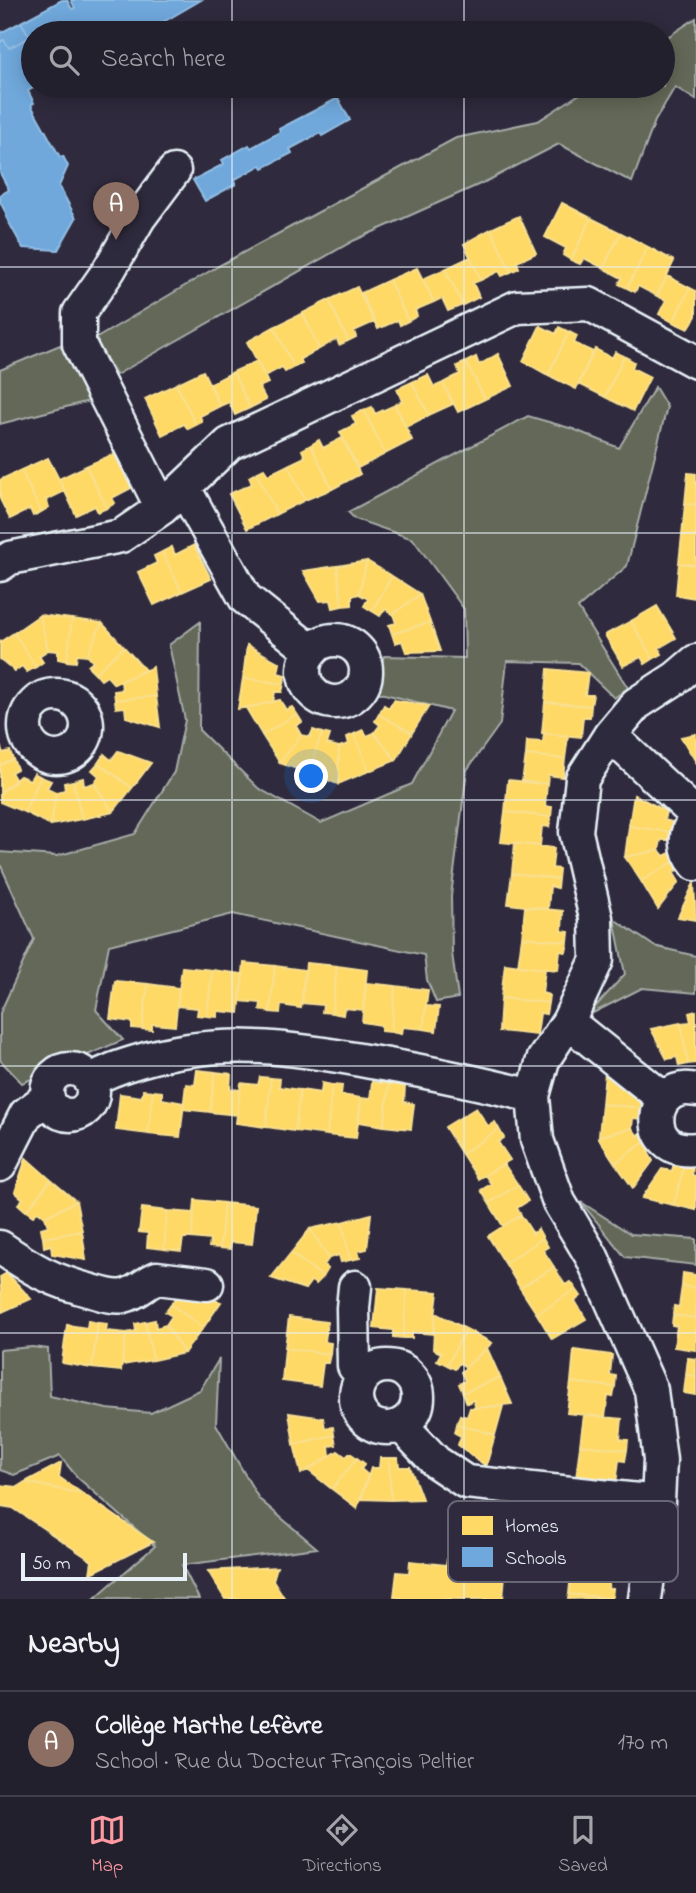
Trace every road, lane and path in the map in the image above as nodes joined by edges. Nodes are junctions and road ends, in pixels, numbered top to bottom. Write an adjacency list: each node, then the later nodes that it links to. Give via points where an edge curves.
1 (174, 171): 3 (street, via 79,313 79,344)
2 (696, 362): 3 (street, via 589,304 517,307 229,444)
3 (173, 498): 4 (street, via 121,536 10,558); 5 (street, via 245,598)
4 (0, 565)
5 (311, 651)
6 (696, 661): 7 (street, via 636,704)
7 (610, 735): 8 (street); 10 (street, via 582,779 576,832 596,918 597,960)
8 (696, 817): 9 (street, via 686,843)
9 (696, 864)
10 (568, 1022): 12 (street, via 543,1060); 13 (street)
11 (696, 1090): 13 (street, via 682,1089)
12 (533, 1096): 15 (street, via 277,1047 227,1045 164,1053 107,1070 90,1081 93,1096 78,1114 55,1111 47,1098 26,1114); 22 (street, via 537,1140 559,1202 592,1257 651,1390 660,1460)
13 (664, 1100): 14 (street, via 657,1117 662,1136 677,1148)
14 (696, 1149)
15 (0, 1165)
16 (0, 1247): 17 (street, via 34,1271 104,1295 123,1296 157,1278)
17 (207, 1284)
18 (355, 1287): 19 (street, via 354,1366)
19 (363, 1377): 20 (street, via 356,1401 365,1419 382,1428); 20 (street, via 390,1366 408,1374 418,1401)
20 (401, 1425): 21 (street, via 436,1462 466,1482)
21 (648, 1501)
22 (658, 1501)

